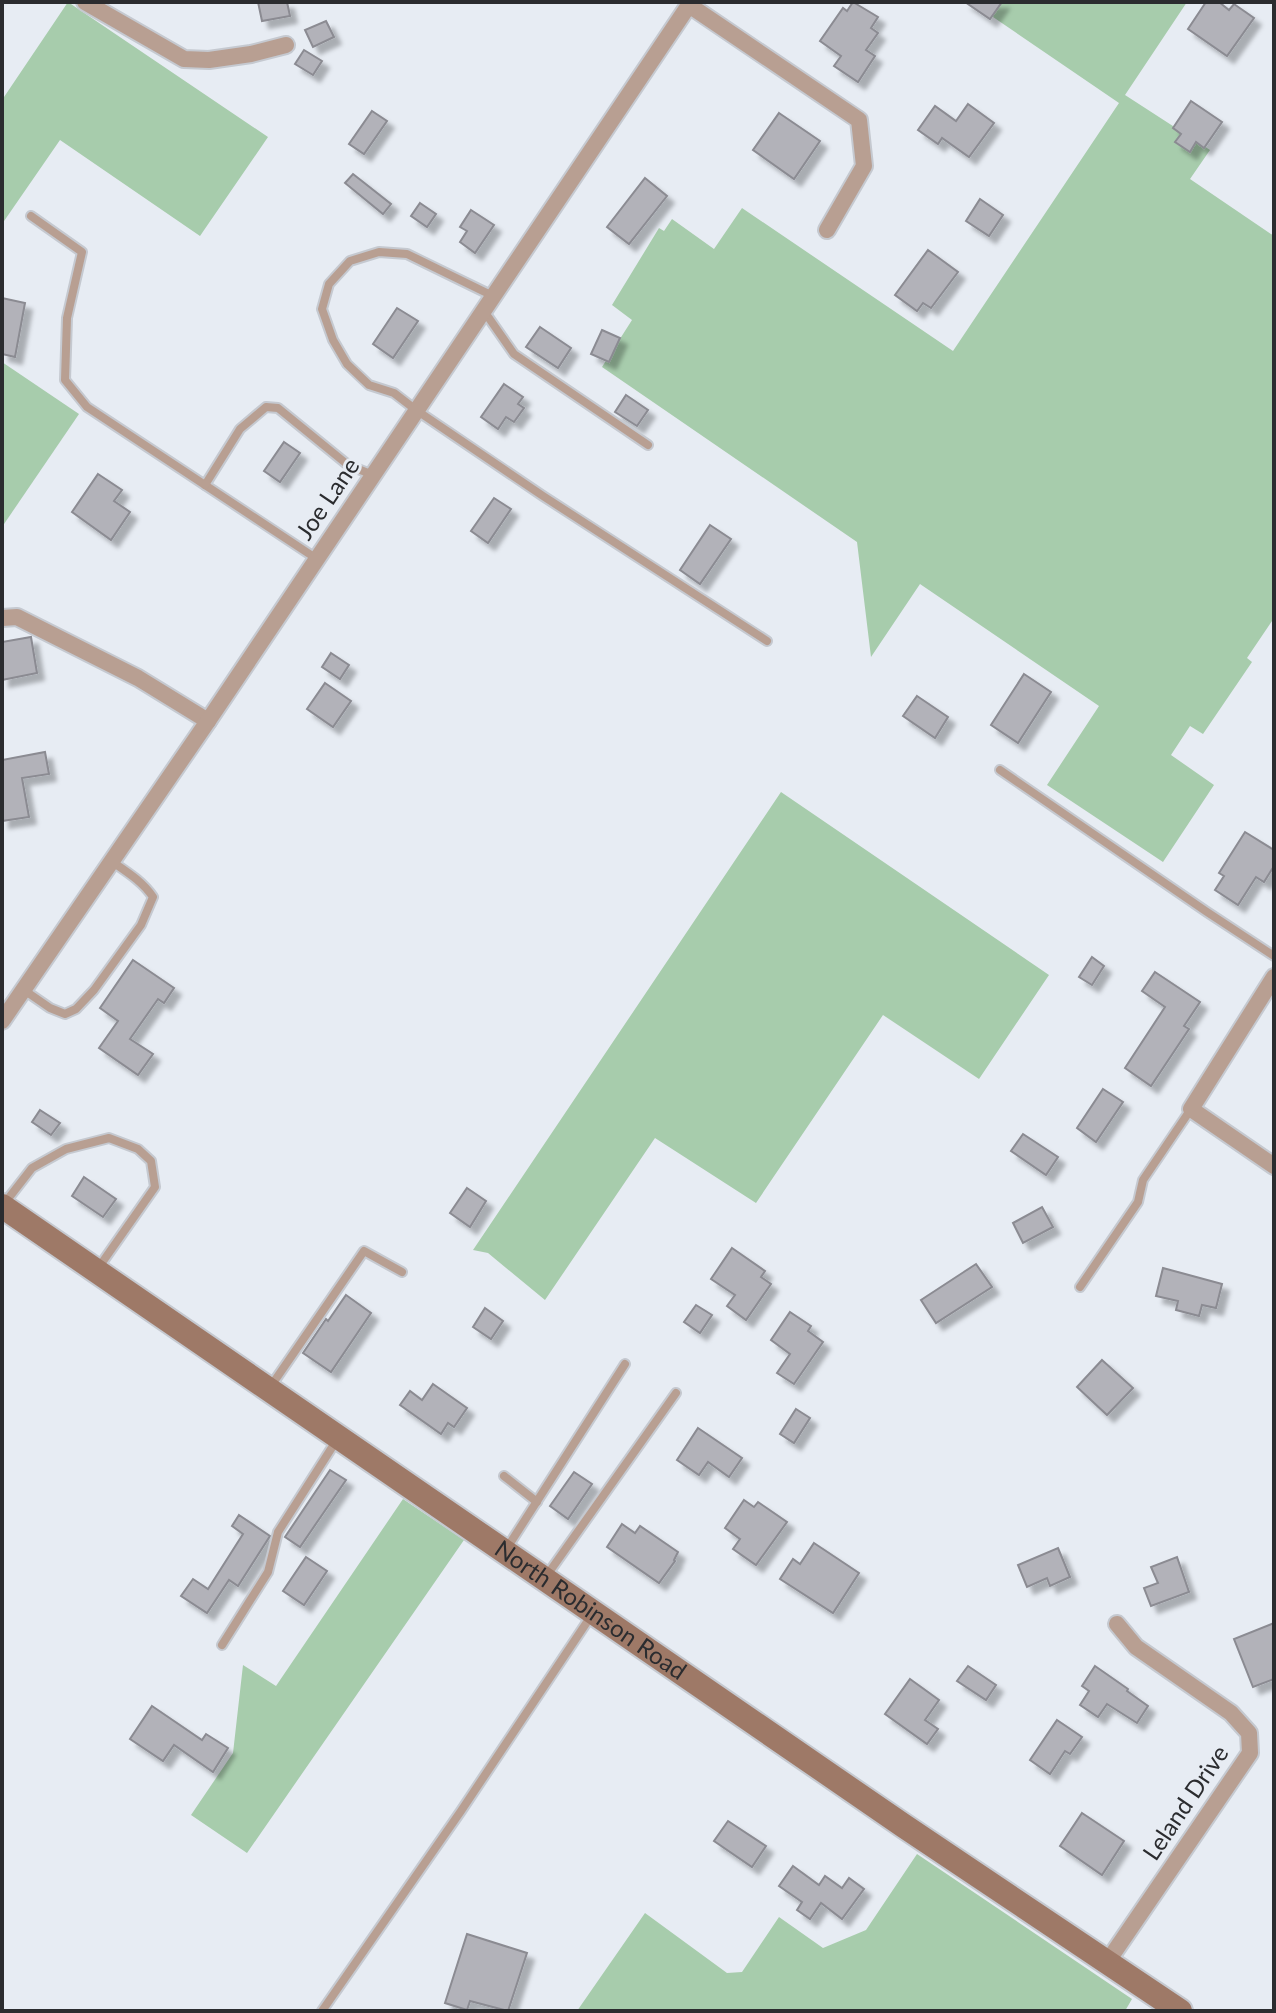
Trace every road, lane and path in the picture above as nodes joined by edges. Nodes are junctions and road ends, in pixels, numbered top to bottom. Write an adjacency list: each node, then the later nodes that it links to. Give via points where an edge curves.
1 (85, 2): 3 (street, via 184,59 209,60)
2 (690, 4): 5 (street, via 859,120 864,166); 6 (street, Joe Lane)
3 (286, 45)
4 (31, 216): 10 (lane, via 82,252 67,318 65,380 87,407)
5 (827, 230)
6 (488, 303): 7 (street, Joe Lane); 7 (lane, via 407,254 379,252 350,261 329,284 322,309 347,364 369,385 394,393); 8 (lane, via 514,354)
7 (416, 410): 9 (street, Joe Lane); 13 (lane)
8 (648, 445)
9 (373, 475): 10 (lane, via 348,465 278,408 266,407 240,429); 11 (street, Joe Lane)
10 (205, 485): 11 (lane)
11 (317, 559): 14 (street, Joe Lane)
12 (2, 618): 14 (street, via 17,617 138,678)
13 (767, 641)
14 (208, 721): 16 (street, Joe Lane)
15 (1000, 770): 17 (lane)
16 (111, 861): 19 (street, Joe Lane); 19 (lane, via 153,897 141,925 76,1009 65,1014)
17 (1274, 956)
18 (1274, 977): 21 (street)
19 (23, 990): 20 (street, Joe Lane)
20 (2, 1020)
21 (1191, 1109): 22 (street); 26 (lane, via 1143,1180 1138,1202)
22 (1274, 1166)
23 (2, 1206): 24 (street, North Robinson Road); 24 (lane, via 32,1168 66,1149 109,1138 138,1149 151,1161 155,1187)
24 (96, 1271): 28 (street, North Robinson Road)
25 (402, 1272): 28 (lane, via 364,1251)
26 (1080, 1287)
27 (625, 1364): 32 (lane)
28 (269, 1390): 30 (street, North Robinson Road)
29 (676, 1393): 34 (lane)
30 (338, 1438): 33 (street, North Robinson Road); 37 (lane, via 278,1532 268,1572)
31 (504, 1476): 32 (lane)
32 (537, 1502): 33 (lane)
33 (505, 1552): 34 (street, North Robinson Road)
34 (544, 1578): 35 (street, North Robinson Road)
35 (594, 1612): 38 (street, North Robinson Road); 39 (lane)
36 (1117, 1624): 38 (street, Leland Drive, via 1136,1647 1231,1713 1249,1733 1250,1753)
37 (222, 1645)
38 (1108, 1961): 40 (street, North Robinson Road)
39 (322, 2011)
40 (1180, 2011)

